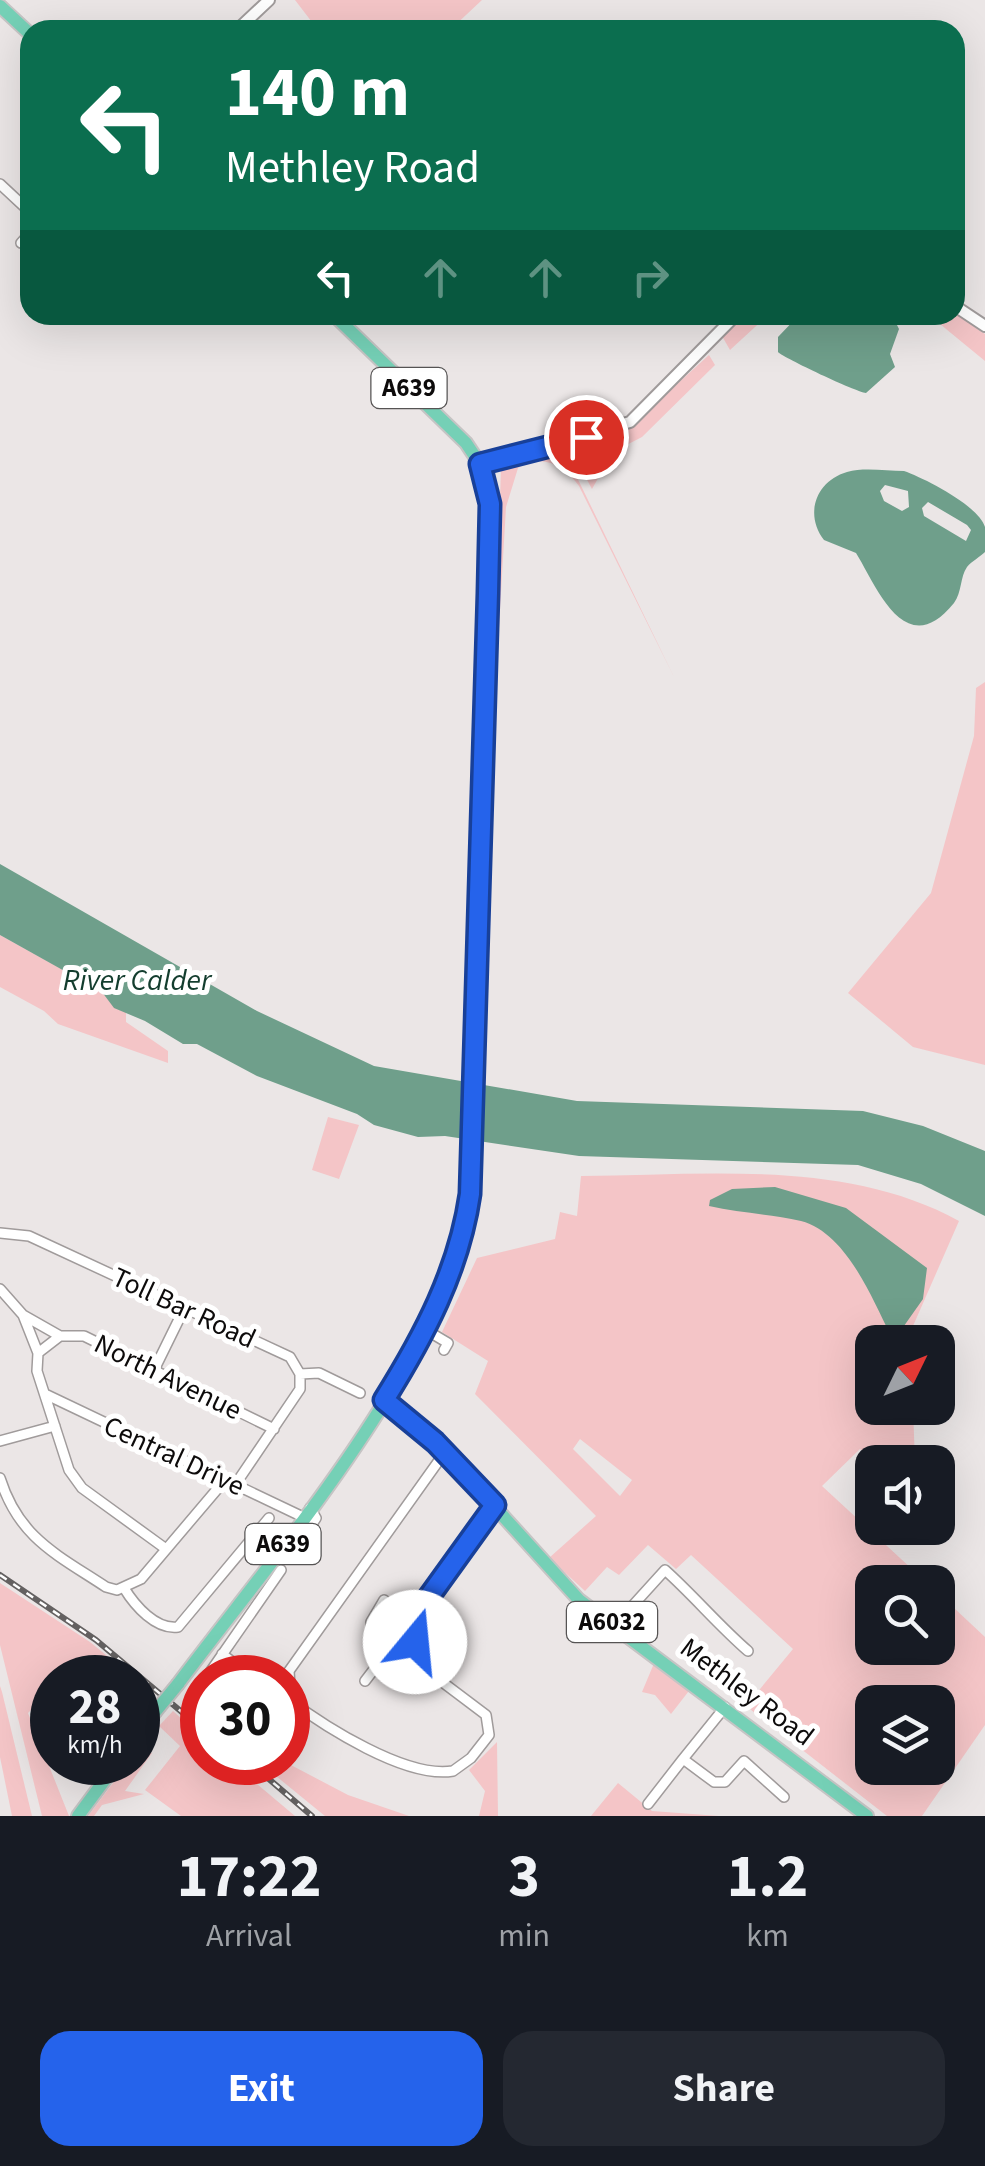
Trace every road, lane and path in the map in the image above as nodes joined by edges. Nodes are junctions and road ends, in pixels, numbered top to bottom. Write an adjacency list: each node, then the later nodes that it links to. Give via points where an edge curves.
1 (269, 0): 3 (street)
2 (0, 6): 4 (main road)
3 (248, 20)
4 (20, 25)
5 (0, 184): 6 (street)
6 (20, 203)
7 (344, 325): 9 (main road, A639, via 456,432)
8 (726, 325): 9 (street, via 630,422)
9 (480, 464): 14 (main road, A639, via 490,522 472,1155 457,1255)
10 (0, 1233): 12 (street, Toll Bar Road, via 29,1236)
11 (0, 1289): 13 (street)
12 (184, 1309): 18 (street); 19 (street, Toll Bar Road, via 290,1358)
13 (23, 1314): 15 (street, North Avenue); 17 (street)
14 (426, 1330): 16 (street, via 448,1343); 22 (main road, A639)
15 (60, 1336): 17 (street); 18 (street, North Avenue, via 84,1336)
16 (444, 1350)
17 (38, 1353): 21 (street)
18 (154, 1370): 24 (street, North Avenue)
19 (300, 1374): 20 (street, Toll Bar Road, via 319,1372); 24 (street, via 300,1388)
20 (360, 1393)
21 (46, 1394): 23 (street); 28 (street, Central Drive)
22 (384, 1400): 26 (main road, Methley Road / A6032); 30 (main road, A639)
23 (55, 1426): 25 (street); 32 (street, via 82,1488)
24 (274, 1429): 28 (street)
25 (0, 1441)
26 (445, 1452): 29 (main road, Methley Road / A6032); 40 (street)
27 (0, 1478): 35 (street, via 10,1510 35,1540 106,1587)
28 (230, 1483): 30 (street, Central Drive); 32 (street)
29 (495, 1505): 36 (street); 37 (main road, Methley Road / A6032, via 558,1582)
30 (307, 1513): 33 (street, via 316,1518); 42 (main road, A639, bridge)
31 (268, 1518): 35 (street, via 178,1627 164,1628)
32 (166, 1549): 35 (street)
33 (296, 1549)
34 (281, 1570): 39 (street)
35 (124, 1588)
36 (414, 1622): 41 (street, via 384,1600 371,1622 378,1664); 44 (street, via 429,1672 480,1706 489,1735 460,1768 444,1772 344,1738)
37 (616, 1624): 38 (street, via 666,1570); 43 (main road, Methley Road / A6032)
38 (748, 1651)
39 (222, 1654)
40 (300, 1655)
41 (365, 1681)
42 (160, 1706)
43 (725, 1707): 45 (street); 50 (main road, Methley Road / A6032)
44 (310, 1715)
45 (683, 1759): 47 (street, via 714,1782 725,1782 744,1761); 48 (street)
46 (101, 1785): 49 (main road)
47 (784, 1797)
48 (648, 1804)
49 (78, 1816)
50 (867, 1816)

